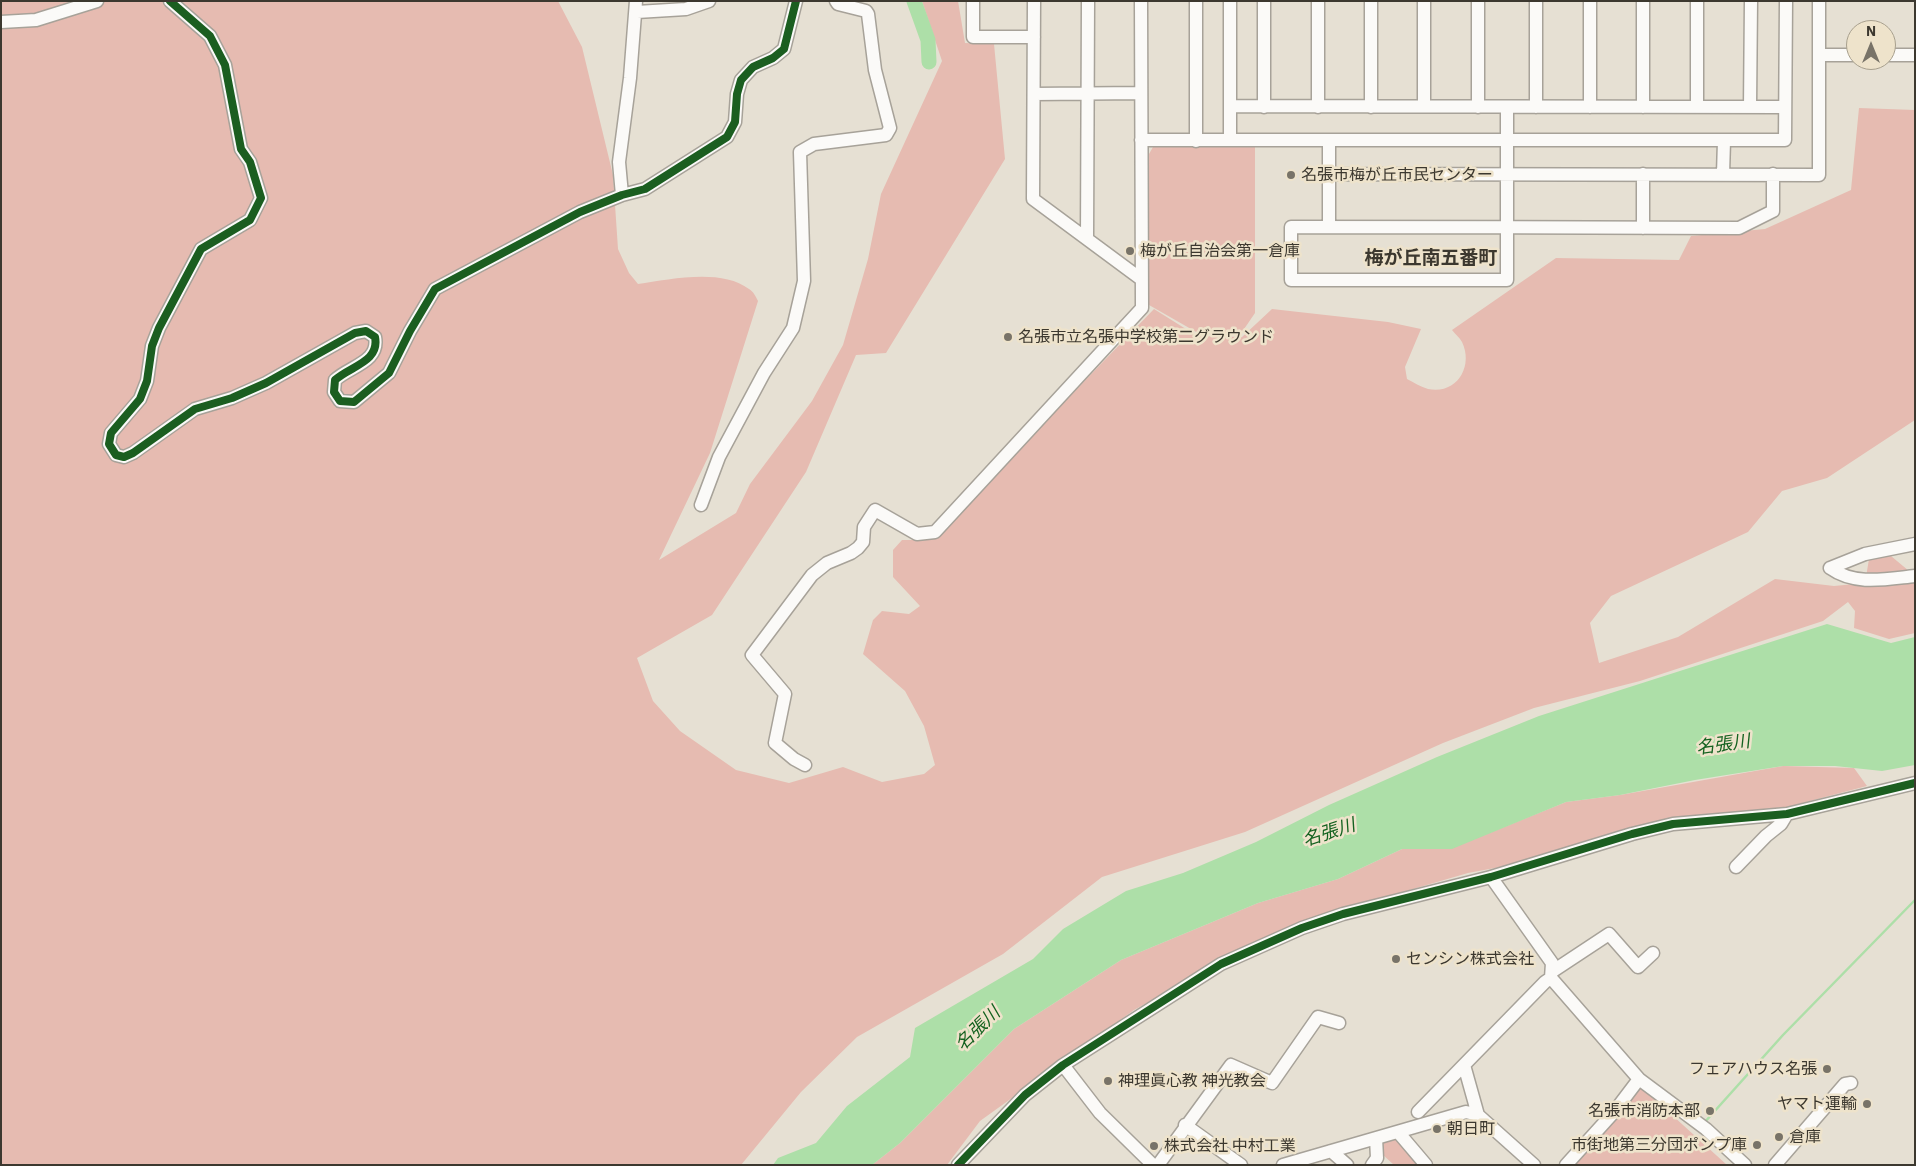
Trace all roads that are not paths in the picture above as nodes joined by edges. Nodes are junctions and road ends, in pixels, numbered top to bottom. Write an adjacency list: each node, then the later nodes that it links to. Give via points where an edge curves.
1 (97, 1): 25 (street, via 36,20)
2 (170, 1): 58 (street, via 210,36 225,65 241,149 250,162 261,198 250,220 200,249 159,328 140,399 111,433 109,444 116,455 124,457 133,453 195,409 266,383 355,332 366,331 375,337 377,346 373,354 335,380 334,392 340,401 354,402 389,374 435,289 580,212)
3 (709, 1): 24 (street, via 686,10)
4 (796, 1): 58 (street, via 784,49 774,58 753,67 741,80 736,94 735,122 727,137 645,189)
5 (836, 1): 64 (street, via 868,14 875,70 890,128 886,135 814,144 800,152 804,281 793,328 764,373 719,457)
6 (973, 1): 26 (street, via 973,37)
7 (1034, 1): 26 (street)
8 (1088, 1): 31 (street)
9 (1141, 1): 32 (street)
10 (1196, 1): 48 (street)
11 (1230, 1): 34 (street)
12 (1264, 1): 36 (street)
13 (1318, 1): 37 (street)
14 (1371, 1): 38 (street)
15 (1424, 1): 35 (street)
16 (1478, 1): 39 (street)
17 (1536, 1): 41 (street)
18 (1590, 1): 42 (street)
19 (1643, 1): 43 (street)
20 (1697, 1): 44 (street)
21 (1751, 1): 45 (street)
22 (1786, 1): 46 (street)
23 (1819, 1): 27 (street)
24 (636, 7): 58 (street, via 619,162)
25 (1, 22)
26 (1034, 37): 33 (street)
27 (1819, 55): 28 (street); 57 (street, via 1819,175)
28 (1846, 55)
29 (1896, 55): 30 (street)
30 (1915, 55)
31 (1088, 93): 32 (street); 33 (street); 62 (street)
32 (1141, 93): 47 (street)
33 (1034, 94): 62 (street, via 1033,199)
34 (1230, 106): 36 (street); 49 (street)
35 (1424, 106): 38 (street); 39 (street)
36 (1264, 107): 37 (street)
37 (1318, 107): 38 (street)
38 (1371, 107)
39 (1478, 107): 40 (street)
40 (1507, 107): 41 (street); 52 (street)
41 (1536, 107): 42 (street)
42 (1590, 107): 43 (street)
43 (1643, 107): 44 (street)
44 (1697, 107): 45 (street)
45 (1750, 107): 46 (street)
46 (1785, 107): 51 (street, via 1785,140)
47 (1141, 140): 48 (street); 63 (street)
48 (1196, 140): 49 (street)
49 (1230, 140): 50 (street)
50 (1329, 140): 52 (street); 53 (street)
51 (1724, 140): 52 (street); 56 (street)
52 (1507, 141): 54 (street)
53 (1329, 174): 54 (street); 59 (street)
54 (1507, 174): 55 (street); 60 (street)
55 (1643, 174): 56 (street); 61 (street)
56 (1723, 174): 57 (street)
57 (1773, 174): 61 (street, via 1773,211 1739,228)
58 (622, 194)
59 (1329, 227): 60 (street); 60 (street, via 1291,227 1290,280 1507,280)
60 (1507, 228): 61 (street)
61 (1642, 228)
62 (1088, 239): 63 (street)
63 (1141, 280): 67 (street, via 1142,308 935,532 917,534 875,510 864,527 863,542 858,548 827,563 812,575 752,655 785,694 775,743)
64 (701, 505)
65 (1915, 544): 66 (street, via 1865,554 1830,568 1862,580)
66 (1915, 576)
67 (806, 765)
68 (1915, 783): 69 (street)
69 (1787, 814): 70 (street); 71 (street, via 1673,824)
70 (1736, 867)
71 (1491, 877): 73 (street, via 1547,954 1552,963); 75 (street, via 1319,922 1232,958)
72 (1653, 953): 73 (street, via 1638,966 1606,930)
73 (1552, 975): 76 (street); 77 (street)
74 (1339, 1023): 81 (street, via 1318,1017 1272,1083 1231,1065)
75 (1063, 1065): 85 (street, via 1024,1095); 86 (street, via 1100,1112)
76 (1464, 1065): 79 (street); 80 (street)
77 (1637, 1082): 94 (street, via 1608,1120); 95 (street, via 1702,1126)
78 (1851, 1083): 96 (street, via 1845,1084)
79 (1418, 1112)
80 (1478, 1114): 82 (street, via 1457,1114); 93 (street)
81 (1185, 1125): 87 (street); 88 (street)
82 (1398, 1132): 83 (street); 92 (street)
83 (1376, 1138): 84 (street); 91 (street, via 1378,1158)
84 (1331, 1151): 89 (street); 90 (street)
85 (958, 1165)
86 (1153, 1165)
87 (1158, 1165)
88 (1240, 1165)
89 (1283, 1165)
90 (1347, 1165)
91 (1372, 1165)
92 (1426, 1165)
93 (1534, 1165)
94 (1566, 1165)
95 (1745, 1165)
96 (1775, 1165)

